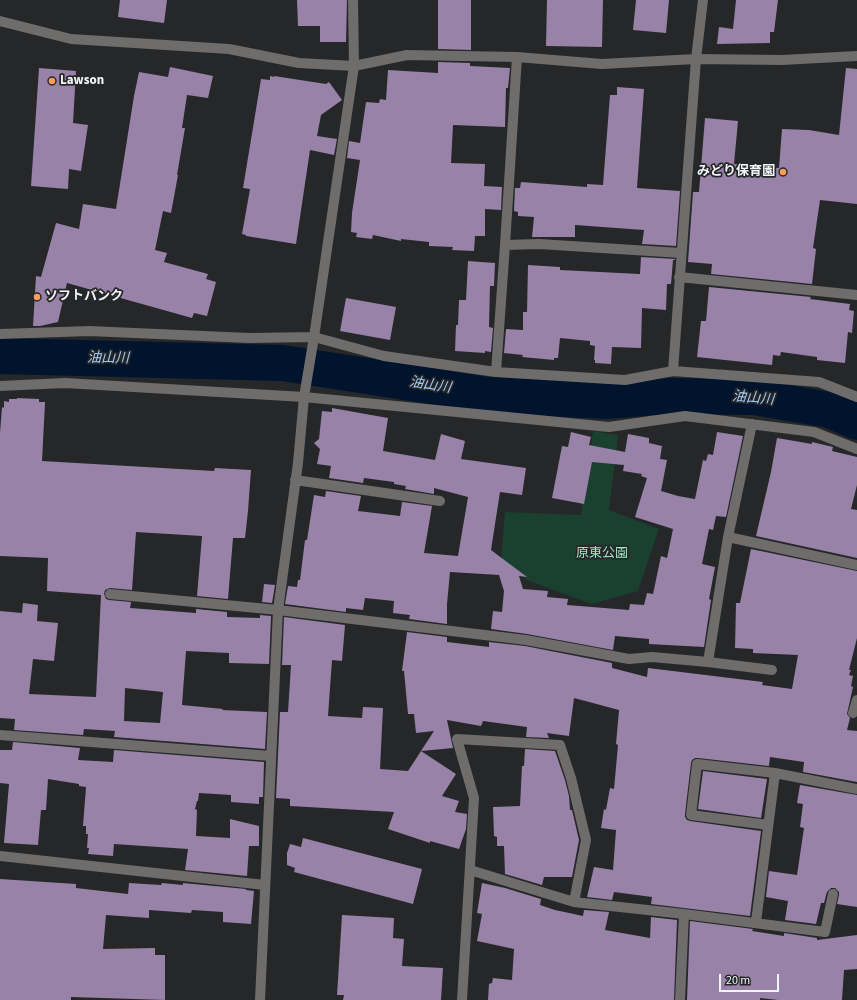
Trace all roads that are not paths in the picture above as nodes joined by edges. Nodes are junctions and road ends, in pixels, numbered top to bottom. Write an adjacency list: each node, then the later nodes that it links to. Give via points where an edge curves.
1 (353, 0): 7 (street)
2 (703, 0): 6 (street)
3 (0, 21): 7 (street, via 71,39 230,49 299,63)
4 (857, 56): 6 (street, via 782,60)
5 (517, 57): 6 (street, via 602,64); 7 (street, via 407,55); 8 (street)
6 (696, 59): 9 (street)
7 (354, 66): 13 (street)
8 (505, 245): 9 (street, via 539,244); 15 (street)
9 (681, 253): 10 (street)
10 (679, 277): 11 (street); 14 (street)
11 (857, 295)
12 (0, 334): 13 (street, via 89,331 250,338)
13 (314, 337): 15 (street, via 384,356); 17 (street)
14 (673, 371): 15 (street, via 625,380); 18 (street, via 819,382)
15 (496, 372)
16 (0, 386): 17 (street, via 65,383)
17 (304, 397): 19 (street, via 610,427 685,416); 21 (street)
18 (857, 397)
19 (752, 424): 20 (street, via 814,432); 23 (street)
20 (857, 449)
21 (296, 480): 22 (street); 26 (street)
22 (440, 501)
23 (728, 537): 24 (street); 27 (street)
24 (857, 565)
25 (110, 594): 26 (street)
26 (278, 610): 27 (street, via 526,640 629,660 652,657); 32 (street)
27 (708, 662): 28 (street)
28 (772, 670)
29 (857, 700): 30 (street)
30 (853, 713)
31 (0, 735): 32 (street)
32 (271, 756): 38 (street)
33 (775, 773): 34 (street); 35 (street); 35 (street, via 697,764 691,815)
34 (857, 789)
35 (768, 825): 42 (street)
36 (0, 856): 38 (street)
37 (470, 870): 40 (street); 40 (street, via 474,798 457,739 560,745 586,840); 44 (street)
38 (266, 884): 43 (street)
39 (833, 894): 42 (street, via 825,932)
40 (574, 902): 41 (street)
41 (684, 914): 42 (street); 45 (street)
42 (756, 922)
43 (260, 1000)
44 (462, 1000)
45 (680, 1000)

